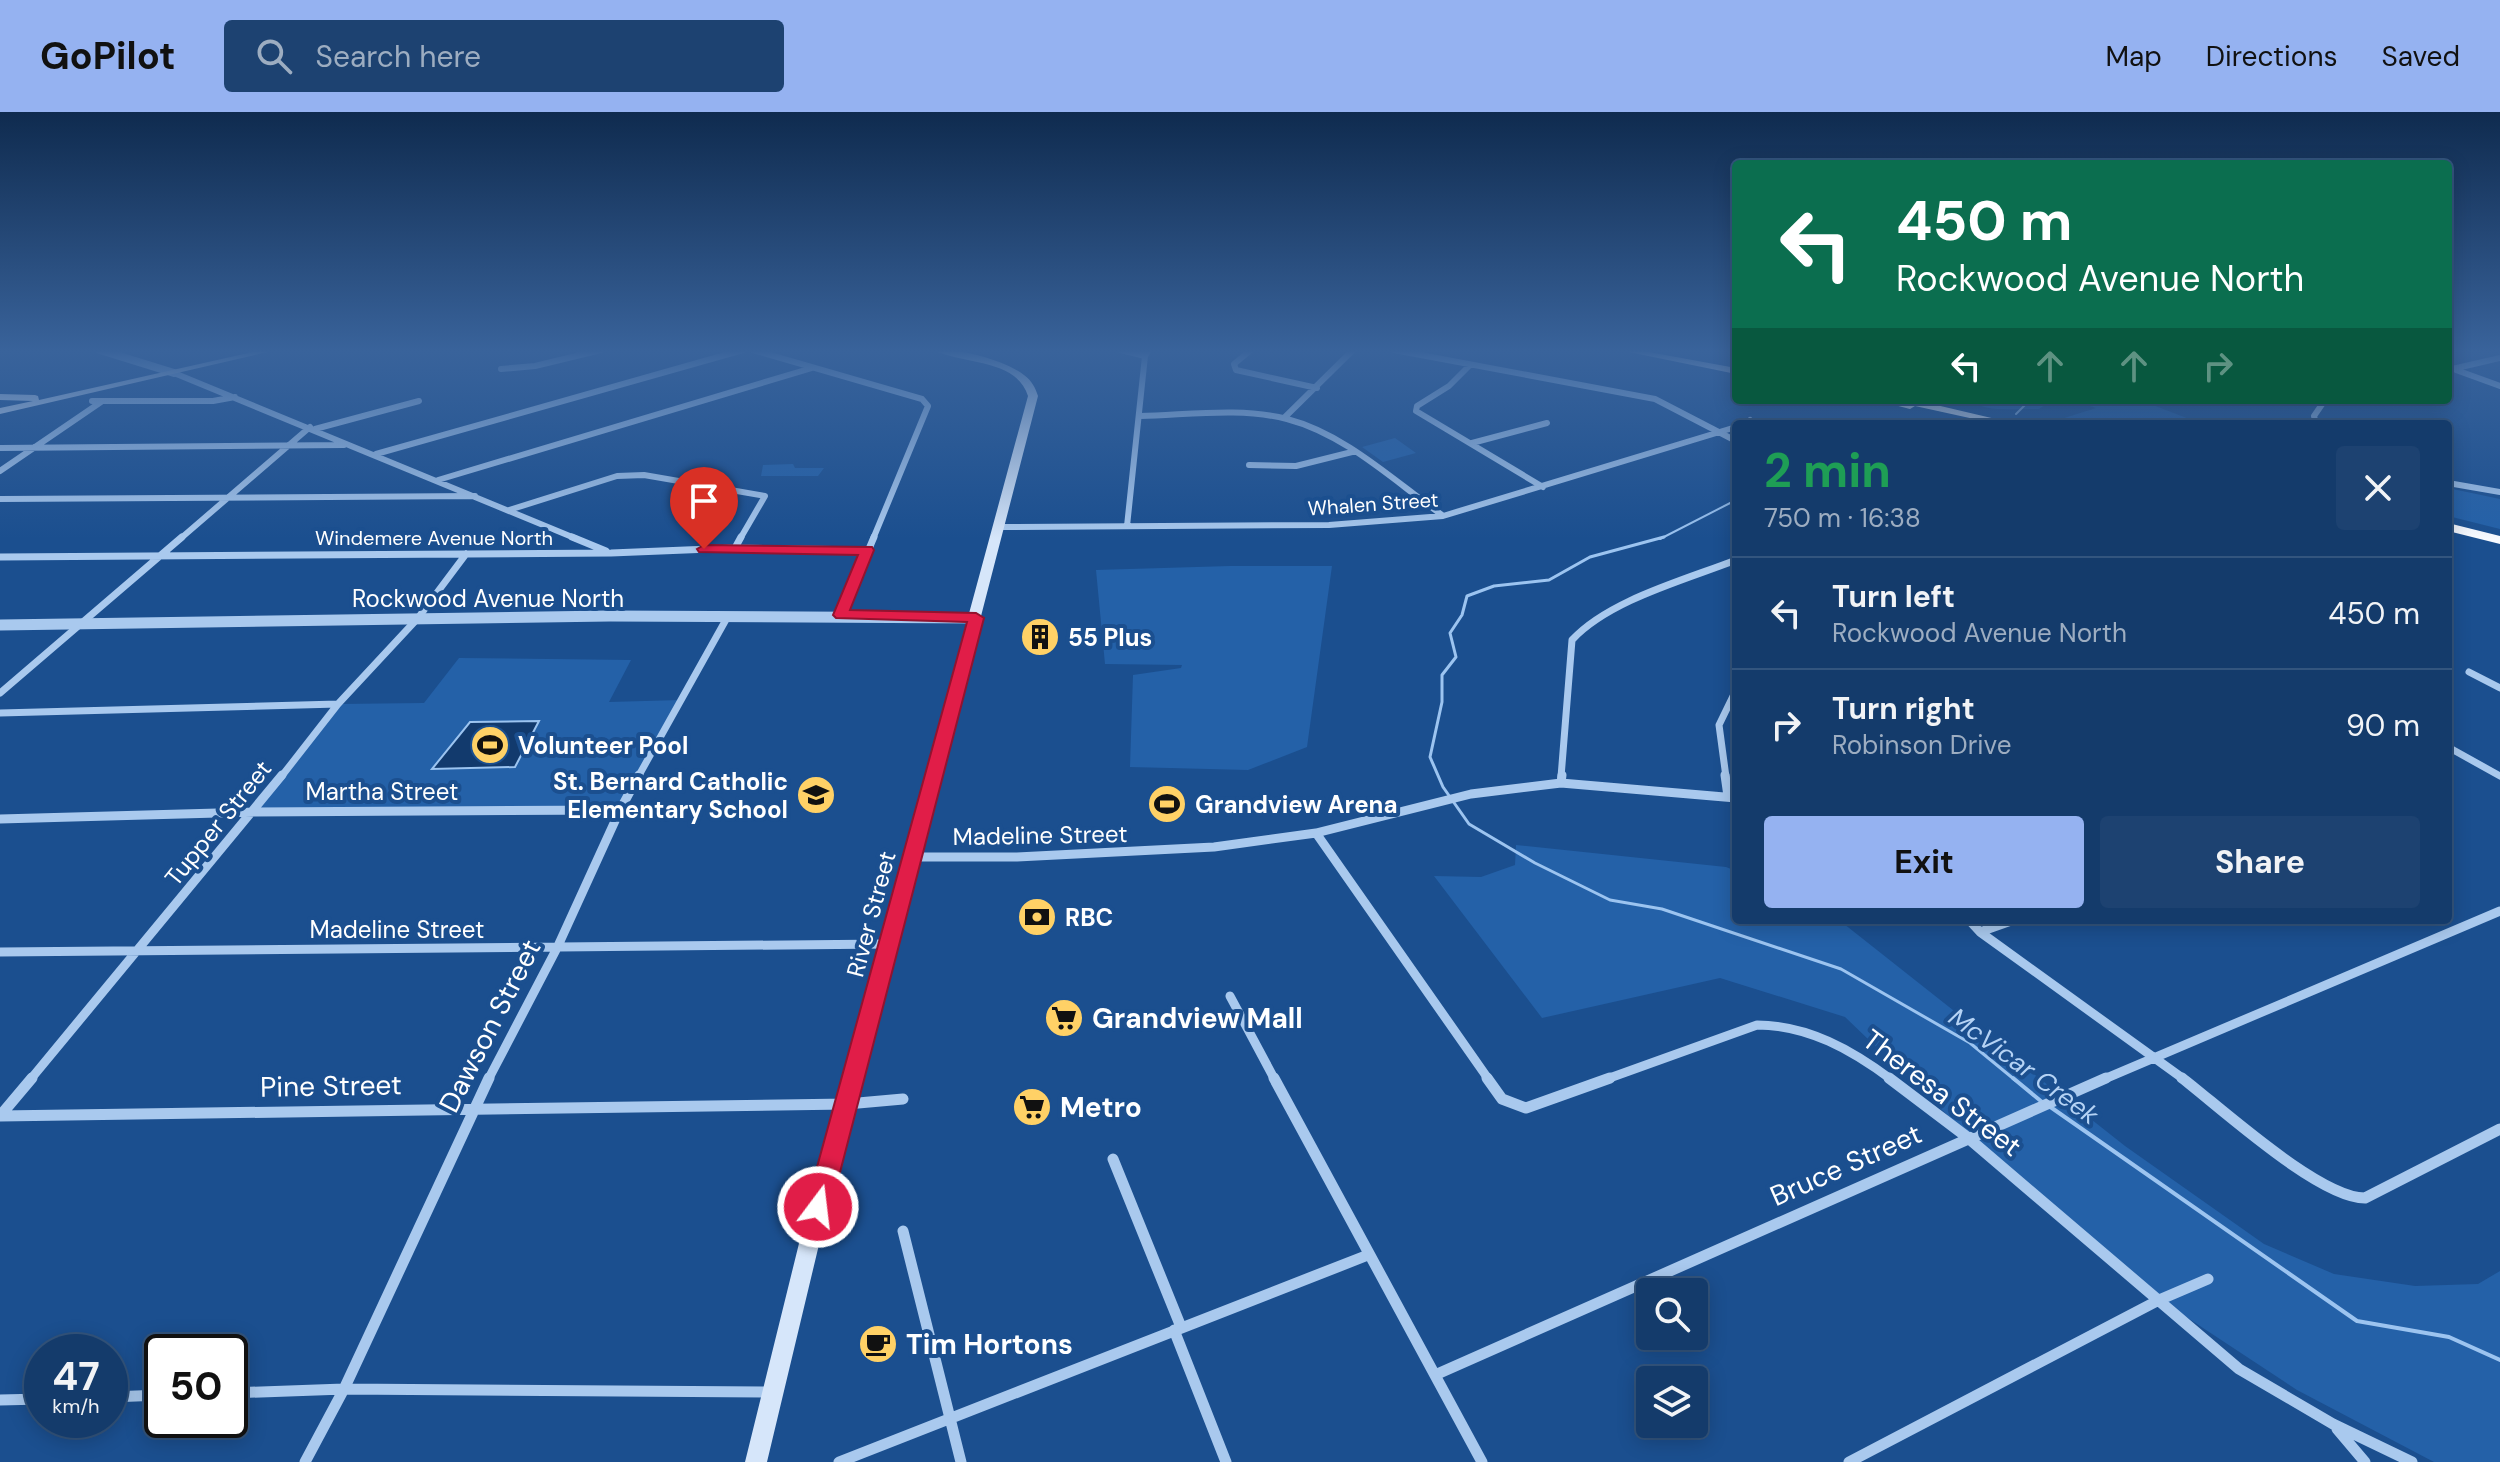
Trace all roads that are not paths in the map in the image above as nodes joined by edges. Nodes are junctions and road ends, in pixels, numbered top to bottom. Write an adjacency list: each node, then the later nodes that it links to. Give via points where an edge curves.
1 (85, 413): 27 (street)
2 (275, 413): 19 (street)
3 (371, 413): 19 (street)
4 (522, 413): 29 (street)
5 (660, 413): 32 (street)
6 (925, 413): 46 (street)
7 (1029, 413): 42 (main road, River Street)
8 (1140, 413): 14 (street)
9 (1290, 413): 15 (street)
10 (1422, 413): 23 (street)
11 (1682, 413): 21 (street)
12 (1941, 413): 16 (highway)
13 (1961, 413): 17 (highway)
14 (1140, 416): 15 (street); 41 (street)
15 (1284, 418): 28 (street, via 1323,432)
16 (1973, 420)
17 (1993, 420)
18 (1547, 423): 23 (street)
19 (312, 428): 24 (street); 25 (street)
20 (1732, 428): 21 (street, Whalen Street)
21 (1719, 432): 22 (street); 34 (street, Whalen Street)
22 (1732, 439)
23 (1472, 443): 34 (street)
24 (349, 444): 25 (street); 29 (street)
25 (289, 446): 27 (street); 37 (street)
26 (0, 448): 27 (street)
27 (34, 448): 31 (street)
28 (1352, 452): 30 (street, via 1296,466); 40 (street)
29 (375, 455): 32 (street)
30 (1249, 465)
31 (0, 471)
32 (437, 480): 36 (street)
33 (2452, 484): 35 (street)
34 (1543, 487): 40 (street, Whalen Street)
35 (2500, 492)
36 (475, 496): 37 (street); 39 (street)
37 (228, 498): 38 (street); 49 (street)
38 (0, 499)
39 (509, 510): 45 (street, via 617,476 644,475 765,496); 47 (street)
40 (1443, 516): 41 (street, Whalen Street, via 1329,525)
41 (1127, 526): 42 (street, Whalen Street)
42 (999, 527): 55 (main road, River Street)
43 (2452, 531): 44 (highway)
44 (2500, 542)
45 (735, 548): 46 (street, Windemere Avenue North); 47 (street, Windemere Avenue North)
46 (867, 550): 52 (street)
47 (611, 553): 48 (street, Windemere Avenue North)
48 (466, 554): 49 (street, Windemere Avenue North); 54 (street, Tupper Street)
49 (160, 556): 50 (street, Windemere Avenue North); 57 (street)
50 (0, 557)
51 (1732, 562): 66 (street, via 1609,613 1576,634)
52 (841, 615): 53 (street, Rockwood Avenue North); 55 (street, Rockwood Avenue North)
53 (728, 616): 54 (street, Rockwood Avenue North); 68 (street, Dawson Street)
54 (418, 618): 57 (street, Rockwood Avenue North); 62 (street, Tupper Street)
55 (976, 618): 72 (main road, River Street)
56 (0, 625): 57 (street, Rockwood Avenue North)
57 (77, 625): 60 (street)
58 (2469, 672): 59 (street)
59 (2500, 688)
60 (0, 693)
61 (1732, 698): 67 (street, via 1719,725)
62 (338, 704): 63 (street); 69 (street, Tupper Street)
63 (0, 713)
64 (2452, 749): 65 (street)
65 (2500, 776)
66 (1561, 783): 67 (street, Madeline Street); 71 (street, Madeline Street, via 1471,794)
67 (1732, 797)
68 (620, 810): 69 (street, Martha Street); 78 (street, Dawson Street)
69 (254, 812): 70 (street, Martha Street); 80 (street, Tupper Street)
70 (0, 819)
71 (1316, 833): 72 (street, Madeline Street, via 1154,852); 88 (street, Theresa Street, via 1502,1099 1514,1106 1526,1108 1768,1024 1845,1047)
72 (913, 857): 77 (main road, River Street)
73 (2500, 911): 82 (street, Bruce Street)
74 (1973, 924): 76 (street)
75 (2003, 924): 76 (street)
76 (1980, 932): 82 (street)
77 (889, 944): 78 (street, Madeline Street); 84 (main road, River Street)
78 (557, 948): 80 (street, Madeline Street); 85 (street, Dawson Street)
79 (0, 952): 80 (street, Madeline Street)
80 (139, 952): 86 (street, Tupper Street)
81 (1230, 996): 91 (street)
82 (2155, 1057): 87 (street, via 2316,1181 2352,1198); 88 (street, Bruce Street)
83 (903, 1099): 84 (street, Pine Street)
84 (847, 1104): 85 (street, Pine Street); 98 (main road, River Street)
85 (474, 1107): 86 (street, Pine Street); 96 (street, Dawson Street)
86 (0, 1116)
87 (2500, 1129)
88 (1967, 1137): 93 (street, Theresa Street); 95 (street, Bruce Street)
89 (1113, 1159): 94 (street)
90 (903, 1231): 101 (street)
91 (1368, 1255): 94 (street); 95 (street)
92 (2208, 1279): 93 (street)
93 (2159, 1300): 102 (street, Theresa Street, via 2239,1369); 109 (street)
94 (1178, 1328): 101 (street); 107 (street)
95 (1435, 1375): 108 (street)
96 (344, 1389): 97 (street); 98 (street); 103 (street, Dawson Street)
97 (248, 1392)
98 (773, 1392): 104 (main road, River Street)
99 (24, 1399): 100 (street)
100 (0, 1400)
101 (949, 1420): 105 (street); 106 (street)
102 (2333, 1424): 110 (street); 111 (street, Theresa Street)
103 (305, 1462)
104 (756, 1462)
105 (839, 1462)
106 (961, 1462)
107 (1226, 1462)
108 (1482, 1462)
109 (1849, 1462)
110 (2365, 1462)
111 (2412, 1462)

